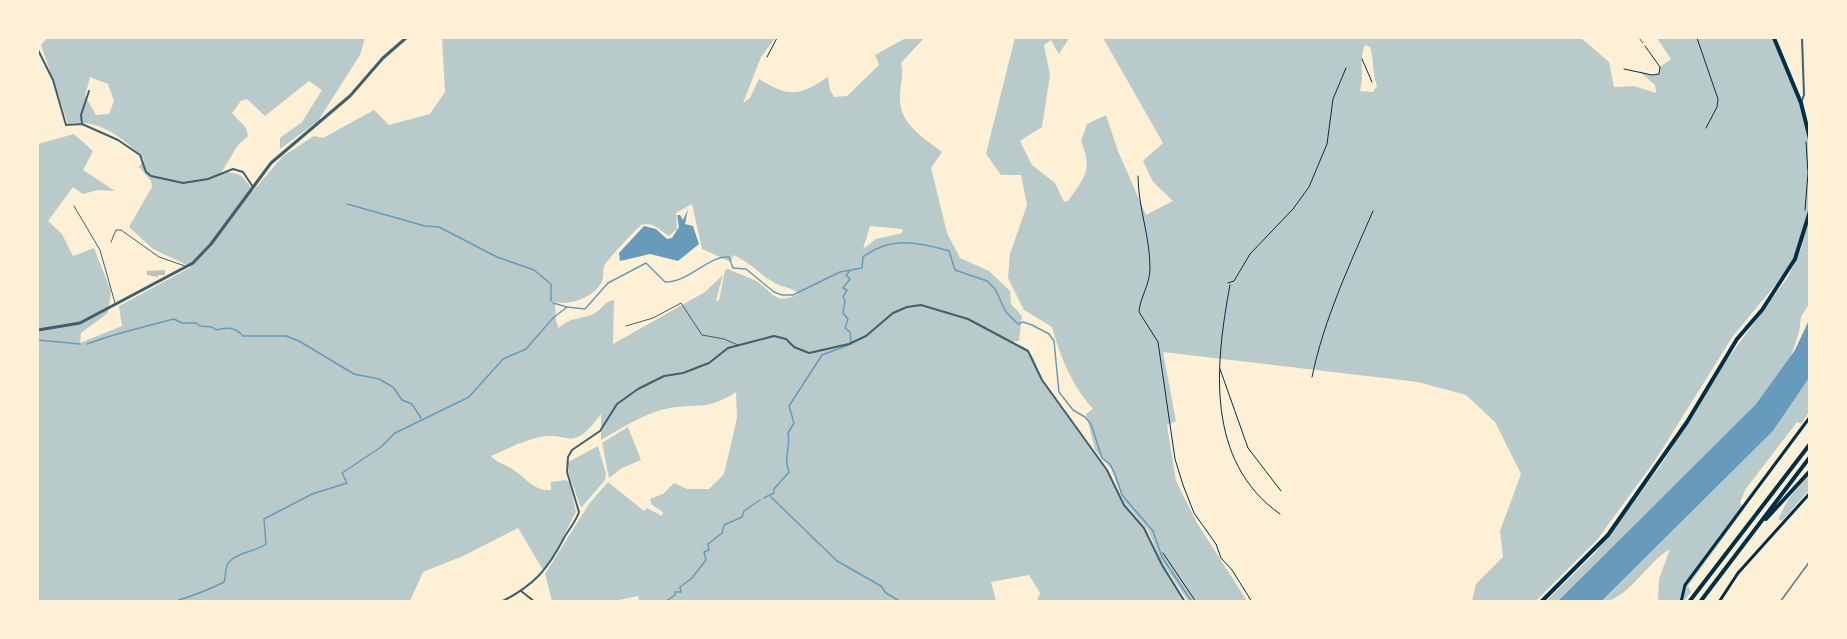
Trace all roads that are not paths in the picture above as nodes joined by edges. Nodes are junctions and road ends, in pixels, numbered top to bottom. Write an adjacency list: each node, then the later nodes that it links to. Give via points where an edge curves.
1 (406, 38): 11 (street, via 329,116 278,156)
2 (1639, 38): 5 (lane)
3 (1774, 38): 8 (main road)
4 (1802, 38): 8 (street)
5 (1643, 43)
6 (38, 50): 9 (street, via 53,80 66,125)
7 (89, 92): 9 (street)
8 (1801, 103): 10 (main road)
9 (81, 124): 11 (street, via 137,152 151,176 183,183 233,169 243,172)
10 (1808, 141)
11 (253, 187): 15 (street, via 205,252)
12 (74, 206): 16 (lane, via 100,250)
13 (1809, 211): 31 (main road, via 1795,259 1762,310 1737,339 1687,422 1608,535)
14 (111, 242): 15 (lane, via 116,230 122,230 159,257)
15 (187, 266): 16 (street)
16 (115, 303): 18 (street, via 80,323)
17 (626, 326): 19 (lane, via 681,303 702,335)
18 (38, 330)
19 (738, 345): 26 (street, via 719,352 709,363 638,388 617,404 600,431 572,450 567,464 578,505 577,518 544,573); 30 (street, via 774,336 786,339 803,352 825,350 857,341 893,313 915,305 968,319 1024,347 1033,357 1042,380 1107,470 1124,505 1144,528)
20 (1809, 417): 32 (main road, via 1685,585)
21 (1809, 443): 33 (main road)
22 (1809, 457): 25 (main road)
23 (1809, 471): 25 (main road)
24 (1809, 493): 27 (main road, via 1738,573)
25 (1761, 524): 34 (main road)
26 (521, 591): 28 (street); 29 (street)
27 (1719, 601)
28 (501, 602)
29 (535, 602)
30 (1185, 602)
31 (1541, 602)
32 (1681, 602)
33 (1689, 602)
34 (1700, 602)

